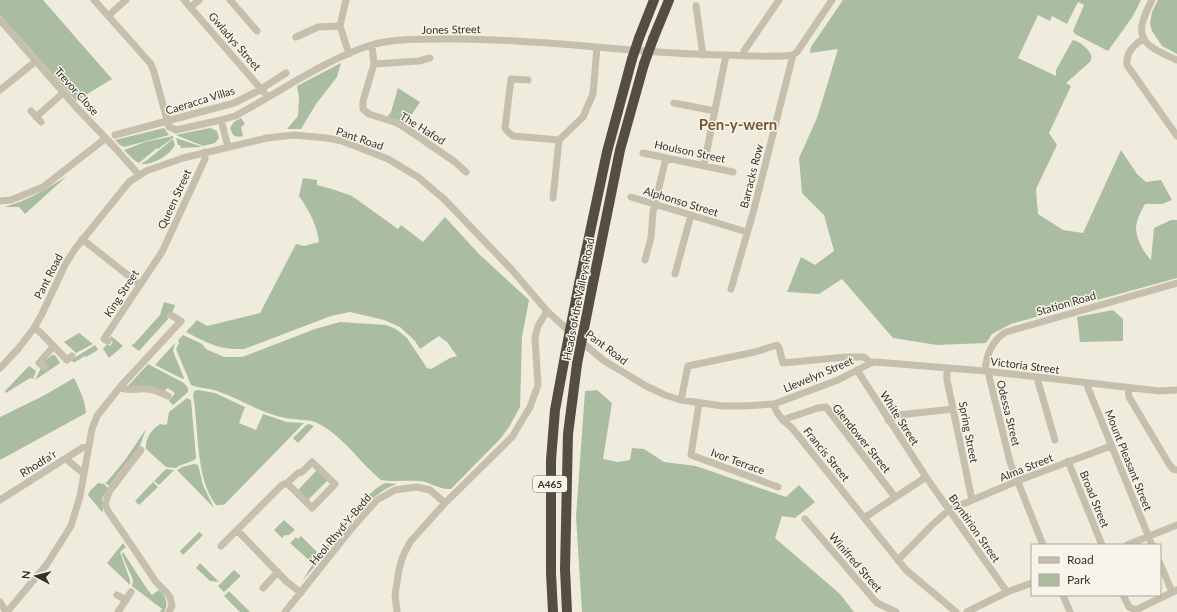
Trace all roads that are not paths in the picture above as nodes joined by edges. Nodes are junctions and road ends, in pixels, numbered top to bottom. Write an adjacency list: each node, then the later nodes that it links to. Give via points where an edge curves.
1 (94, 0): 14 (street)
2 (126, 0): 14 (street)
3 (184, 0): 13 (street, Gwladys Street)
4 (199, 0): 13 (street)
5 (230, 0): 17 (street)
6 (346, 0): 16 (street)
7 (654, 0): 137 (highway, Heads of the Valleys Road / A465, bridge, via 638,38 607,152 555,410 551,460 550,573)
8 (669, 0): 138 (highway, Heads of the Valleys Road / A465, bridge, via 644,64 620,150 577,364 568,434 565,561)
9 (779, 0): 25 (street, via 744,51)
10 (832, 0): 26 (street)
11 (1152, 0): 19 (street, via 1141,23)
12 (696, 6): 23 (street)
13 (191, 7): 33 (street, Gwladys Street)
14 (108, 16): 41 (street, via 151,64)
15 (0, 20): 29 (street, Trevor Close)
16 (340, 26): 18 (street, via 318,27); 22 (street)
17 (257, 31)
18 (296, 37)
19 (1144, 38): 28 (street, via 1149,46 1158,52); 42 (street, via 1130,49 1126,57 1127,65)
20 (372, 45): 21 (street, Jones Street, via 393,41 494,39); 22 (street, Jones Street); 30 (street, The Hafod)
21 (597, 47): 23 (street, Jones Street); 45 (street, via 593,94 583,117)
22 (349, 54): 36 (street, Jones Street)
23 (703, 55): 24 (street, Jones Street)
24 (726, 55): 25 (street, Jones Street); 38 (street)
25 (744, 55): 26 (street, Jones Street)
26 (793, 55): 59 (street, Barracks Row)
27 (430, 58): 30 (street)
28 (1177, 60)
29 (36, 61): 34 (street); 35 (street, Trevor Close)
30 (374, 64): 51 (street, The Hafod, via 363,109 369,114 407,129)
31 (286, 73): 33 (street, Caeracca Villas)
32 (528, 80): 45 (street, via 511,79 505,128 513,136)
33 (262, 88): 36 (street, Gwladys Street); 41 (street, Caeracca Villas, via 223,107)
34 (0, 90)
35 (63, 93): 39 (street); 44 (street, Trevor Close)
36 (268, 97): 40 (street, Jones Street, via 235,116)
37 (674, 103): 38 (street)
38 (715, 112): 50 (street)
39 (36, 117)
40 (221, 120): 41 (street, Jones Street, via 176,130 169,127); 46 (street)
41 (168, 122): 43 (street, Caeracca Villas)
42 (1176, 134)
43 (115, 135)
44 (106, 138): 53 (street, Trevor Close); 56 (street, via 43,187 11,200)
45 (559, 140): 55 (street)
46 (228, 147): 47 (street, Pant Road); 67 (street, Pant Road, via 267,138 299,135 342,141 388,159 418,177 444,199)
47 (205, 152): 53 (street, Pant Road, via 158,166); 61 (street, Queen Street, via 205,159)
48 (643, 153): 49 (street, Houlson Street)
49 (666, 158): 50 (street, Houlson Street); 57 (street)
50 (704, 165): 52 (street, Houlson Street)
51 (466, 172)
52 (733, 172)
53 (139, 175): 60 (street, Pant Road, via 122,190)
54 (632, 197): 57 (street, Alphonso Street)
55 (553, 198)
56 (0, 201)
57 (655, 204): 58 (street, Alphonso Street); 62 (street, via 651,238)
58 (691, 215): 59 (street, Alphonso Street); 63 (street)
59 (747, 232): 66 (street, Barracks Row)
60 (82, 239): 65 (street); 69 (street, Pant Road, via 65,265)
61 (160, 255): 65 (street, King Street)
62 (645, 260)
63 (674, 274)
64 (1177, 283): 78 (street, Station Road, via 1006,332 998,336 993,344)
65 (139, 284): 70 (street, King Street, via 104,338)
66 (731, 289)
67 (547, 311): 85 (street, Pant Road, via 603,360 646,386); 106 (street, via 535,337 538,385 530,407 512,437)
68 (171, 315): 81 (street, via 181,321)
69 (34, 328): 71 (street); 75 (street, Pant Road)
70 (108, 341)
71 (53, 347): 72 (street, via 67,360); 74 (street, via 39,363)
72 (72, 356)
73 (871, 363): 76 (street, Victoria Street); 77 (street, Llewelyn Street); 85 (street, Llewelyn Street, via 864,356 782,363 777,345 688,366)
74 (44, 367)
75 (0, 368)
76 (947, 368): 78 (street, Victoria Street); 88 (street, Spring Street)
77 (857, 370): 87 (street, Llewelyn Street, via 838,380); 90 (street, White Street)
78 (988, 372): 79 (street, Victoria Street); 100 (street, Odessa Street)
79 (1037, 378): 80 (street, Victoria Street); 91 (street)
80 (1087, 384): 82 (street, Victoria Street); 93 (street, Mount Pleasant Street)
81 (120, 387): 84 (street, via 128,390 148,389); 92 (street, via 97,416)
82 (1128, 388): 83 (street, Victoria Street); 97 (street, via 1129,397 1169,464)
83 (1177, 390)
84 (168, 396)
85 (681, 400): 86 (street, Llewelyn Street)
86 (699, 403): 87 (street, Llewelyn Street, via 723,406); 102 (street, Ivor Terrace, via 691,455)
87 (774, 404): 89 (street, Francis Street)
88 (953, 409): 90 (street, via 899,415); 105 (street, Spring Street)
89 (782, 420): 103 (street, Glendower Street, via 826,407); 108 (street, Francis Street, via 792,428)
90 (888, 420): 99 (street, White Street)
91 (1055, 440)
92 (88, 446): 95 (street, Rhodfa'r); 98 (street)
93 (1111, 446): 96 (street, Alma Street); 112 (street, Mount Pleasant Street)
94 (141, 450): 134 (street, via 109,492 105,504 156,582 170,597 172,606)
95 (66, 459): 98 (street); 104 (street, Rhodfa'r)
96 (1068, 462): 100 (street, Alma Street); 114 (street, Broad Street)
97 (1177, 470)
98 (83, 473): 132 (street, via 80,496 71,526 47,564)
99 (926, 477): 103 (street); 107 (street, Bryntirion Street)
100 (1017, 482): 105 (street, Alma Street); 113 (street, Odessa Street)
101 (287, 484): 101 (street, via 312,508 335,484 312,462); 111 (street, via 282,485)
102 (778, 487)
103 (895, 497): 108 (street)
104 (0, 500)
105 (972, 500): 107 (street, Alma Street)
106 (445, 502): 126 (street, Heol Rhyd-Y-Bedd, via 430,490 417,487 395,490 377,500); 136 (street, via 410,542 403,556 396,583)
107 (949, 510): 118 (street, Alma Street); 125 (street, Bryntirion Street)
108 (864, 518): 118 (street, Francis Street)
109 (805, 519): 139 (street, Winifred Street, via 877,603)
110 (1177, 524): 112 (street)
111 (237, 530): 117 (street); 120 (street)
112 (1149, 537): 115 (street); 116 (street, Mount Pleasant Street)
113 (1043, 544)
114 (1102, 544)
115 (1130, 544)
116 (1152, 544)
117 (221, 546)
118 (898, 560): 140 (street, Francis Street, via 906,570)
119 (1161, 566): 123 (street)
120 (278, 572): 122 (street); 126 (street)
121 (1031, 583): 125 (street)
122 (263, 588)
123 (1175, 591): 129 (street, via 1136,610 1130,607)
124 (131, 592): 130 (street)
125 (1007, 592): 141 (street)
126 (301, 593): 135 (street, Heol Rhyd-Y-Bedd)
127 (117, 595): 130 (street)
128 (1063, 596): 142 (street)
129 (1124, 596)
130 (126, 600): 133 (street)
131 (0, 602): 132 (street)
132 (6, 612)
133 (118, 612)
134 (169, 612)
135 (285, 612)
136 (397, 612)
137 (553, 612)
138 (567, 612)
139 (896, 612)
140 (956, 612)
141 (967, 612)
142 (1070, 612)

